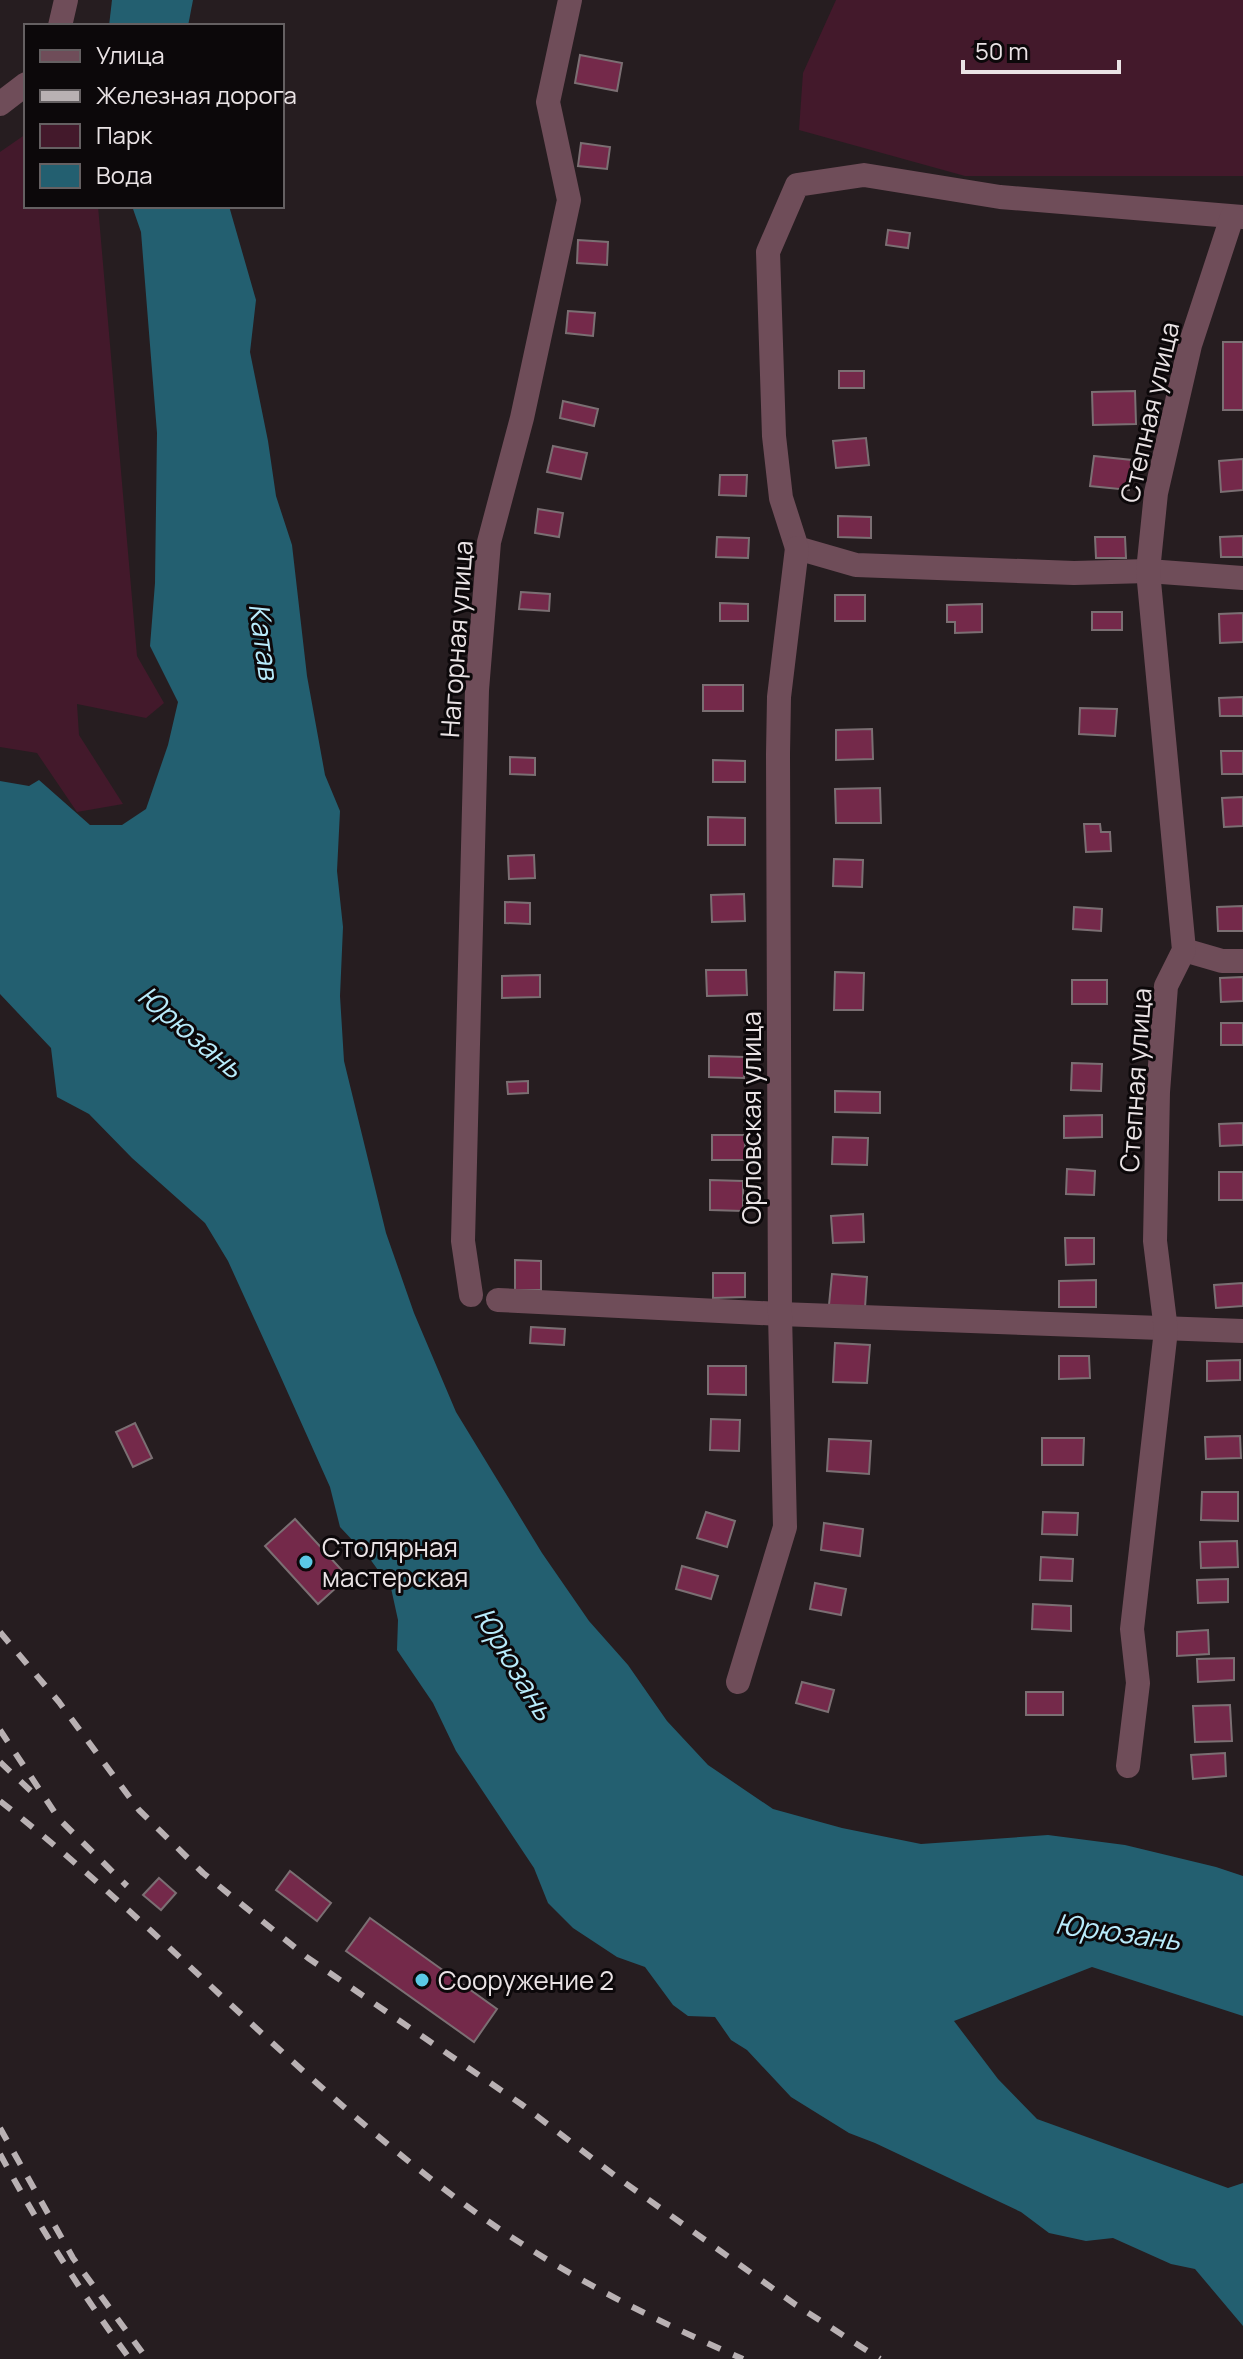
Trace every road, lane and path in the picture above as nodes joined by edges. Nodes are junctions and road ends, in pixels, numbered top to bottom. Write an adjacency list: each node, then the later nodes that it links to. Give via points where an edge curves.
1 (66, 0): 3 (street)
2 (570, 0): 12 (street, Нагорная улица, via 548,102 569,200 489,542 477,690 463,1241)
3 (60, 24)
4 (24, 86): 5 (street)
5 (0, 104)
6 (1237, 217): 7 (street, via 1000,197 864,175 797,185 768,252 774,436 781,498); 8 (street, Степная улица, via 1190,345 1156,493)
7 (797, 548): 8 (street, via 856,565); 14 (street, Орловская улица, via 778,726)
8 (1148, 571): 9 (street); 10 (street, Степная улица)
9 (1243, 578)
10 (1184, 950): 11 (street); 15 (street, Степная улица, via 1166,986 1158,1092 1155,1241)
11 (1243, 961)
12 (471, 1295)
13 (498, 1300): 14 (street)
14 (780, 1314): 15 (street); 17 (street, Орловская улица, via 785,1527)
15 (1166, 1330): 16 (street); 18 (street, Степная улица, via 1132,1629 1138,1683)
16 (1243, 1331)
17 (738, 1682)
18 (1128, 1766)

